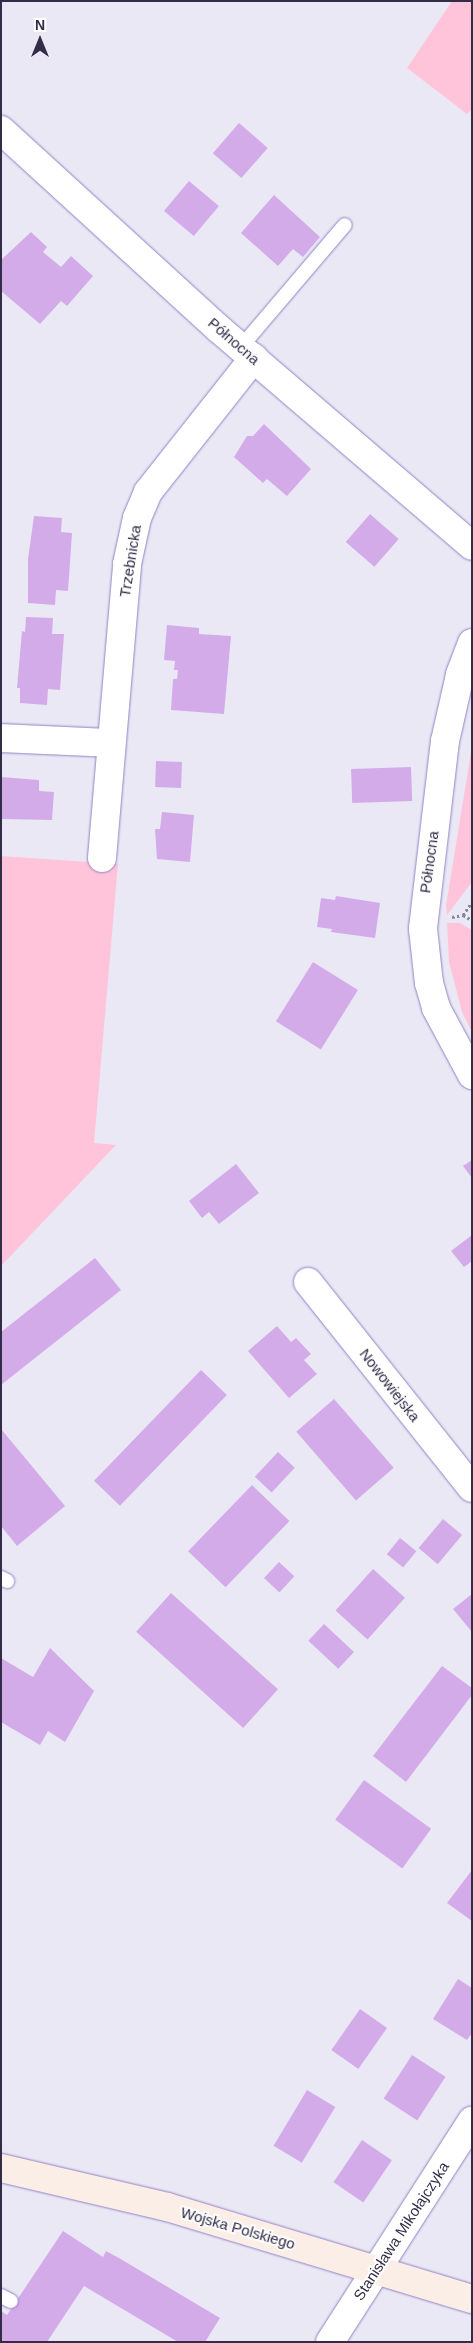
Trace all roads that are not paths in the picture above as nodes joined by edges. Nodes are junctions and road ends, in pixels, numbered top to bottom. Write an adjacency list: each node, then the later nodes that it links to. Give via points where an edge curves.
1 (1, 130): 3 (street, Północna)
2 (345, 225): 3 (lane)
3 (247, 352): 4 (street, Północna); 7 (street, Trzebnicka, via 148,492 137,518 127,564)
4 (472, 546)
5 (472, 643): 9 (street, Północna, via 460,675 445,741 423,930 429,983 436,1008)
6 (1, 738): 7 (street)
7 (111, 743): 8 (street, Trzebnicka)
8 (102, 858)
9 (472, 1075)
10 (308, 1282): 11 (street, Nowowiejska)
11 (472, 1488)
12 (472, 2121): 14 (street, Stanisława Mikołajczyka)
13 (1, 2168): 14 (main road, Wojska Polskiego, via 167,2207)
14 (376, 2269): 15 (main road, Wojska Polskiego); 16 (street, Stanisława Mikołajczyka)
15 (472, 2299)
16 (330, 2342)

